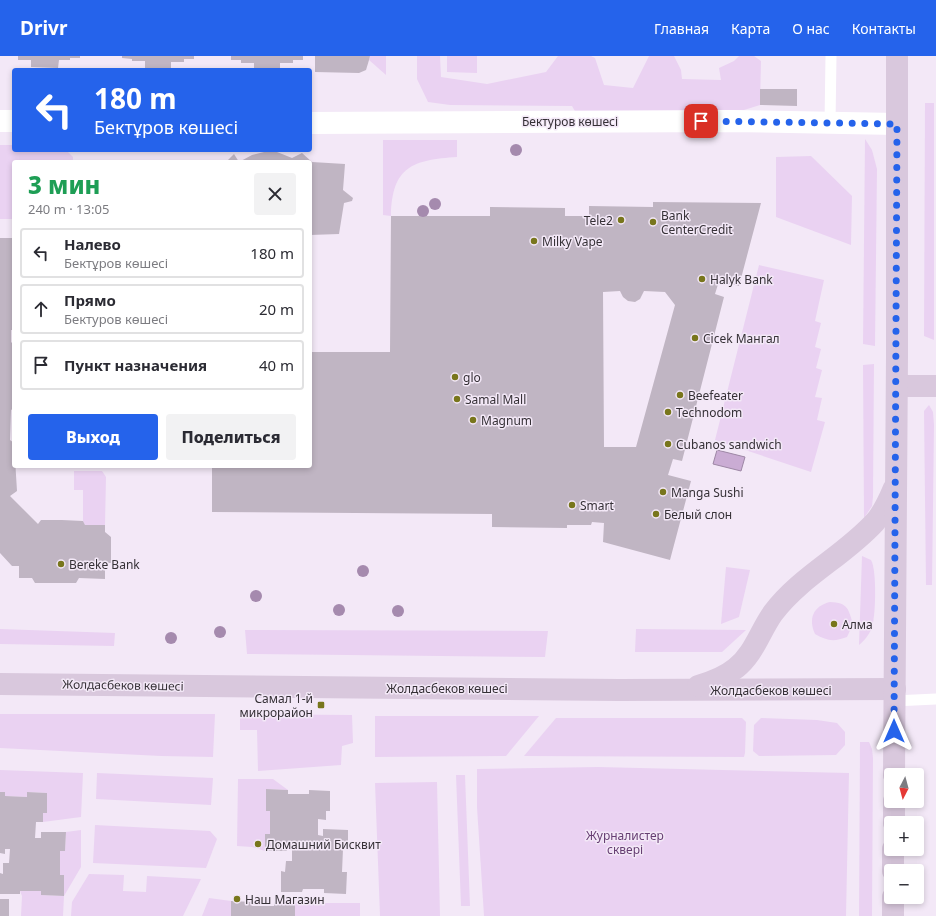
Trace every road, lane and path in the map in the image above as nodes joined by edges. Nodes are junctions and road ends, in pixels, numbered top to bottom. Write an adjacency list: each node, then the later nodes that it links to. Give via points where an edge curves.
1 (832, 56): 6 (lane)
2 (897, 56): 7 (street)
3 (0, 121): 4 (street)
4 (12, 121)
5 (312, 123): 6 (street, Бектуров көшесі)
6 (830, 123): 7 (street, Бектуров көшесі)
7 (897, 124): 8 (street)
8 (897, 386): 9 (street); 10 (street)
9 (936, 386)
10 (896, 483): 12 (street, via 876,522 856,541 807,578 786,599 773,614 745,661 724,677); 13 (street)
11 (0, 684): 12 (street, Жолдасбеков көшесі)
12 (682, 690): 13 (street, Жолдасбеков көшесі)
13 (895, 695): 14 (lane); 15 (street)
14 (936, 700)
15 (894, 768)
16 (893, 904): 17 (street)
17 (893, 916)

